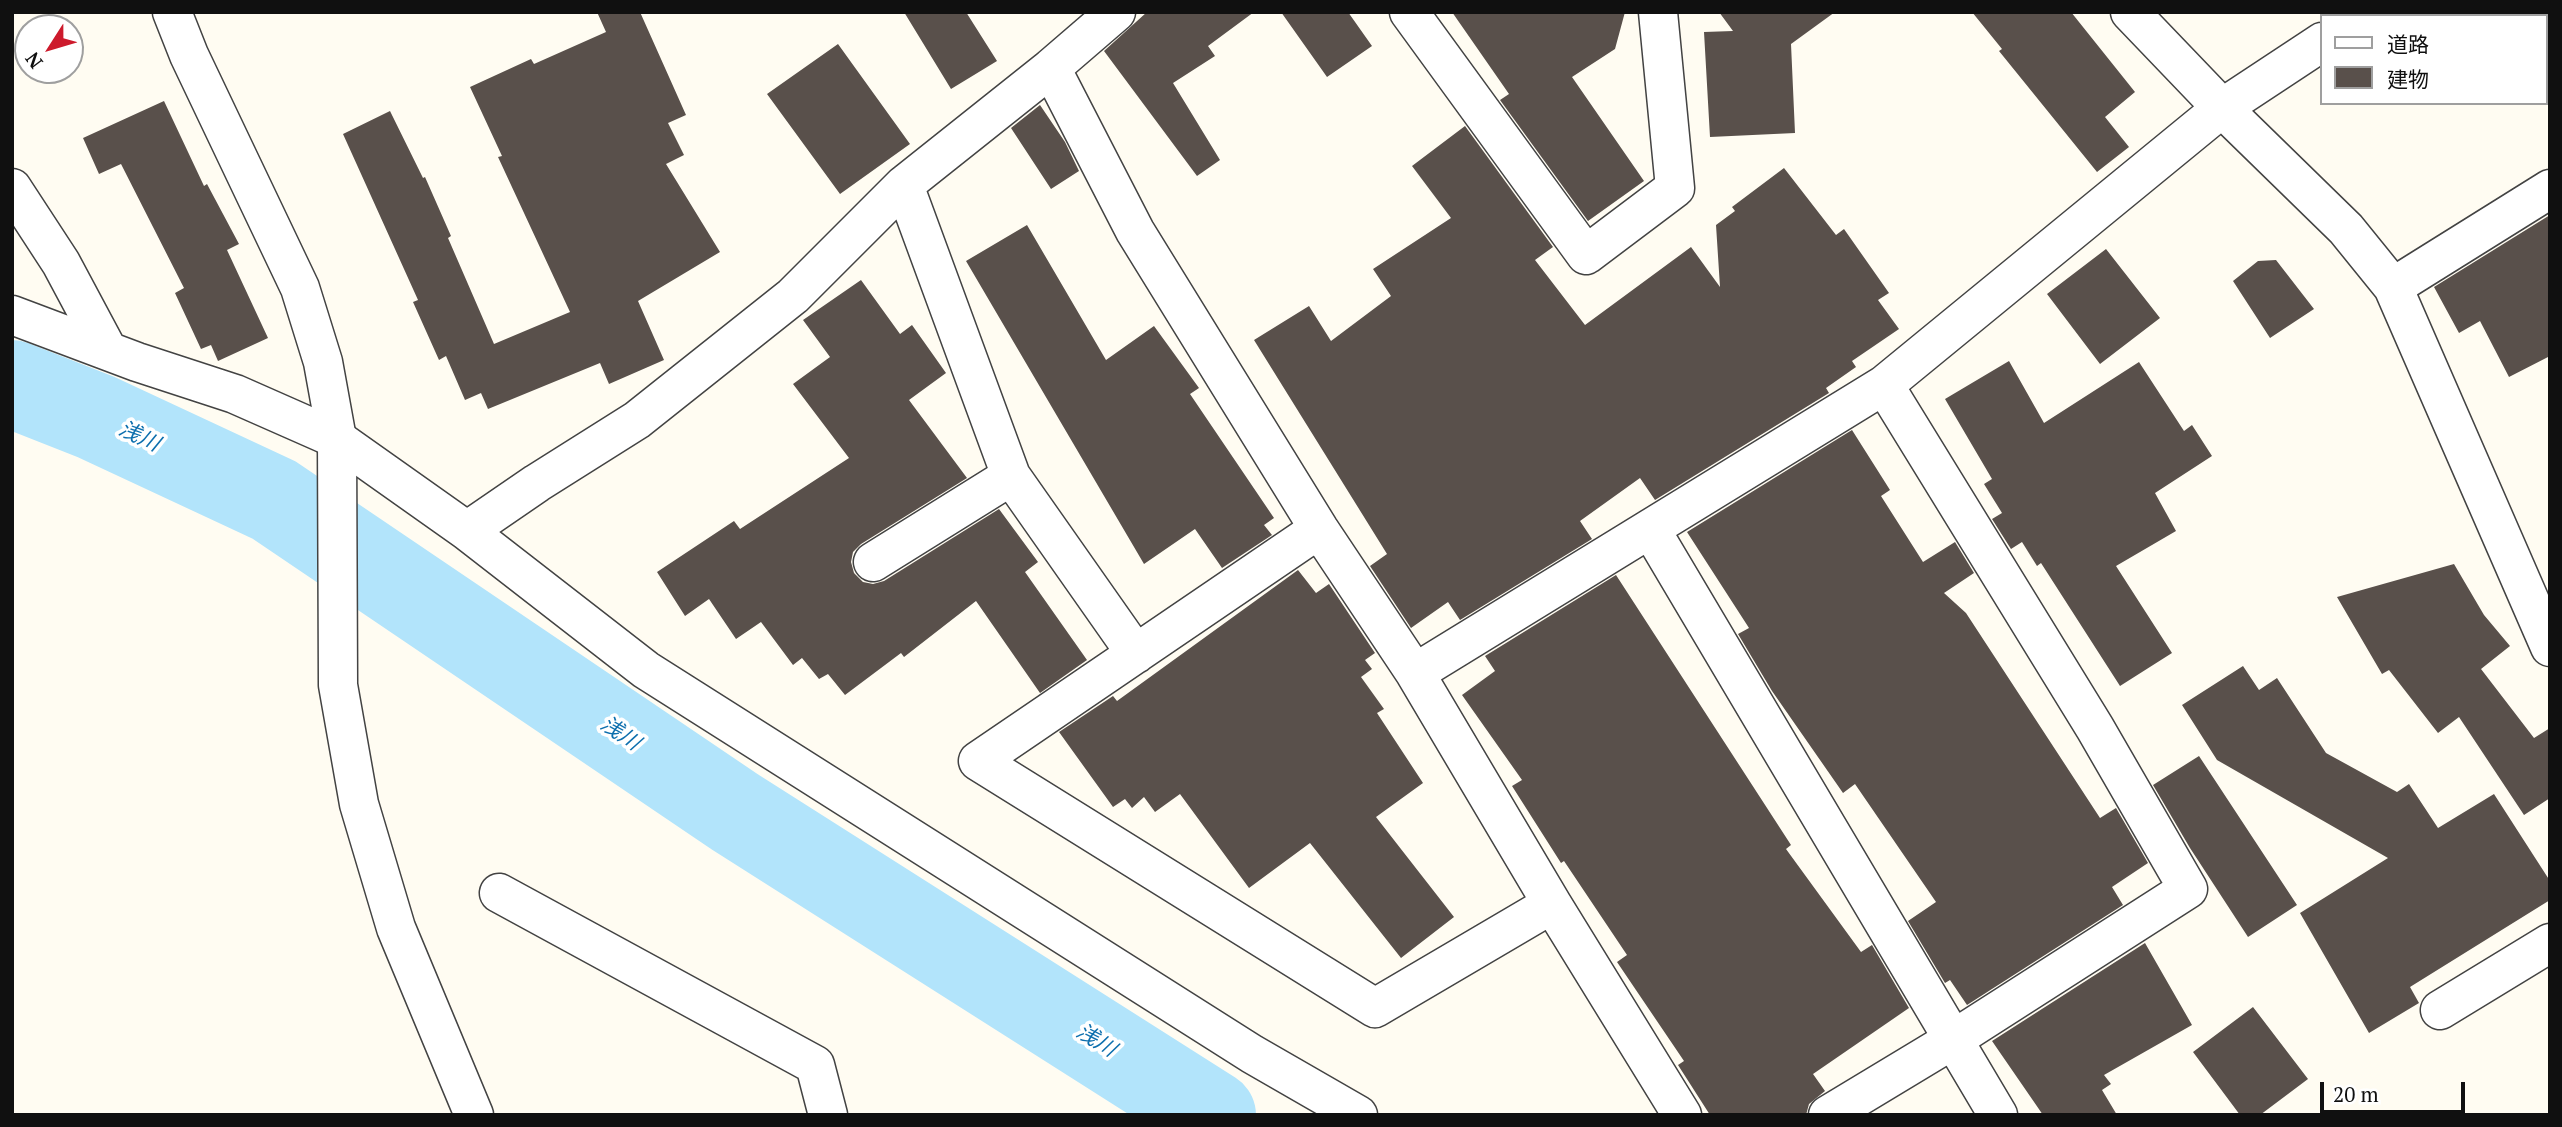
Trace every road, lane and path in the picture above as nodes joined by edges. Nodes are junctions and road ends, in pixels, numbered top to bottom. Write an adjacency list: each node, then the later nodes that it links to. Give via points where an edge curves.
1 (172, 12): 16 (street, via 300,288 323,362)
2 (1116, 12): 7 (street)
3 (1409, 12): 4 (street, via 1586,255 1675,188)
4 (1658, 12)
5 (2130, 12): 8 (street)
6 (2320, 43): 8 (street)
7 (1051, 68): 9 (street); 18 (street, via 1135,232)
8 (2222, 108): 12 (street, via 2346,229); 15 (street)
9 (904, 185): 17 (street); 20 (street, via 793,296 648,412)
10 (12, 188): 14 (street, via 61,263)
11 (2550, 189): 12 (street)
12 (2393, 287): 22 (street)
13 (12, 315): 14 (street)
14 (108, 351): 16 (street, via 235,394)
15 (1884, 385): 19 (street); 29 (street, via 2095,728 2188,889)
16 (337, 454): 20 (street); 30 (street, via 338,685 359,804 396,928)
17 (1011, 476): 21 (street); 23 (street)
18 (1319, 529): 23 (street); 24 (street)
19 (1651, 530): 24 (street); 29 (street)
20 (467, 531): 32 (street, via 646,670 1252,1054)
21 (873, 562)
22 (2550, 647)
23 (1136, 654): 26 (street, via 978,761 1375,1008)
24 (1415, 673): 26 (street)
25 (499, 892): 31 (street, via 815,1065)
26 (1552, 904): 33 (street)
27 (2550, 943): 28 (street)
28 (2440, 1010)
29 (1954, 1039): 34 (street); 35 (street)
30 (474, 1115)
31 (828, 1115)
32 (1358, 1115)
33 (1682, 1115)
34 (1828, 1115)
35 (1998, 1115)

